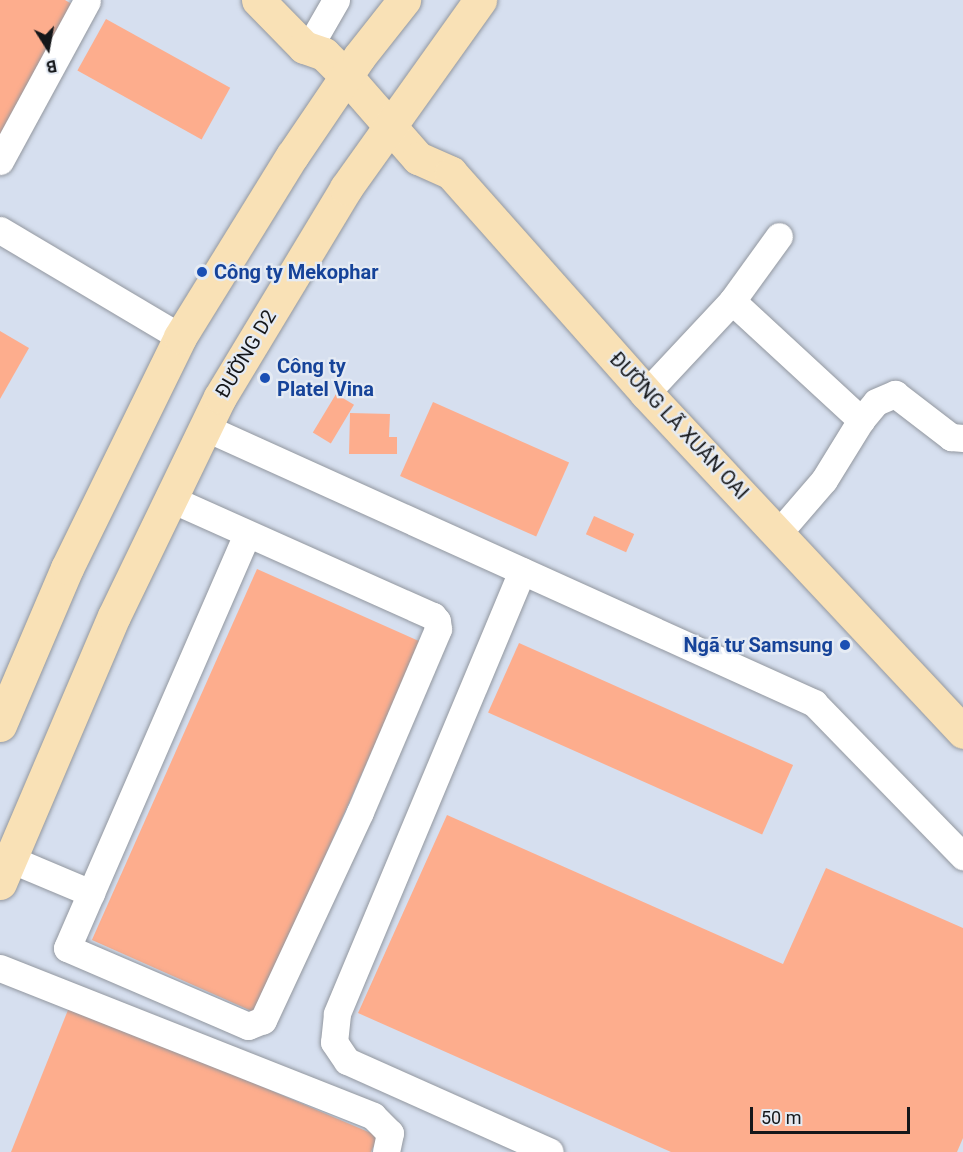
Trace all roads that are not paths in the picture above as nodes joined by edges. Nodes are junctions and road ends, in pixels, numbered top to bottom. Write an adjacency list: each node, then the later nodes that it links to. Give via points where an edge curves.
1 (258, 0): 11 (main road, ĐƯỜNG LÃ XUÂN OAI, via 304,47 324,54)
2 (336, 0): 8 (street)
3 (386, 0): 9 (main road)
4 (404, 0): 9 (main road)
5 (480, 0): 10 (main road, ĐƯỜNG D2)
6 (500, 0): 10 (main road, ĐƯỜNG D2, via 456,53)
7 (87, 1): 13 (street)
8 (317, 33)
9 (377, 33): 11 (main road)
10 (425, 73): 12 (main road, ĐƯỜNG D2)
11 (347, 77): 12 (main road, ĐƯỜNG LÃ XUÂN OAI); 17 (main road)
12 (392, 126): 19 (main road, ĐƯỜNG LÃ XUÂN OAI, via 418,158 451,173); 21 (main road, ĐƯỜNG D2, via 346,188)
13 (0, 161)
14 (0, 230): 17 (street)
15 (778, 236): 16 (street)
16 (732, 301): 19 (street); 20 (street)
17 (180, 337): 18 (main road)
18 (160, 375): 27 (main road, via 132,393 39,583); 28 (main road, via 67,568)
19 (646, 393): 24 (main road, ĐƯỜNG LÃ XUÂN OAI)
20 (861, 420): 22 (street, via 876,402 895,394 951,437); 24 (street, via 824,480)
21 (204, 427): 23 (main road, ĐƯỜNG D2); 26 (street)
22 (963, 438)
23 (165, 511): 25 (street); 31 (main road, ĐƯỜNG D2, via 114,616)
24 (780, 531): 29 (main road, ĐƯỜNG LÃ XUÂN OAI)
25 (247, 535): 32 (street); 32 (street, via 437,621 438,629 360,812 258,1025 248,1026 67,948)
26 (522, 572): 30 (street, via 814,704); 35 (street, via 337,1014 334,1042 347,1061)
27 (0, 678)
28 (0, 725)
29 (963, 732)
30 (963, 856)
31 (10, 860): 32 (street)
32 (91, 893)
33 (0, 968): 34 (street, via 373,1116 390,1133)
34 (387, 1152)
35 (550, 1152)

